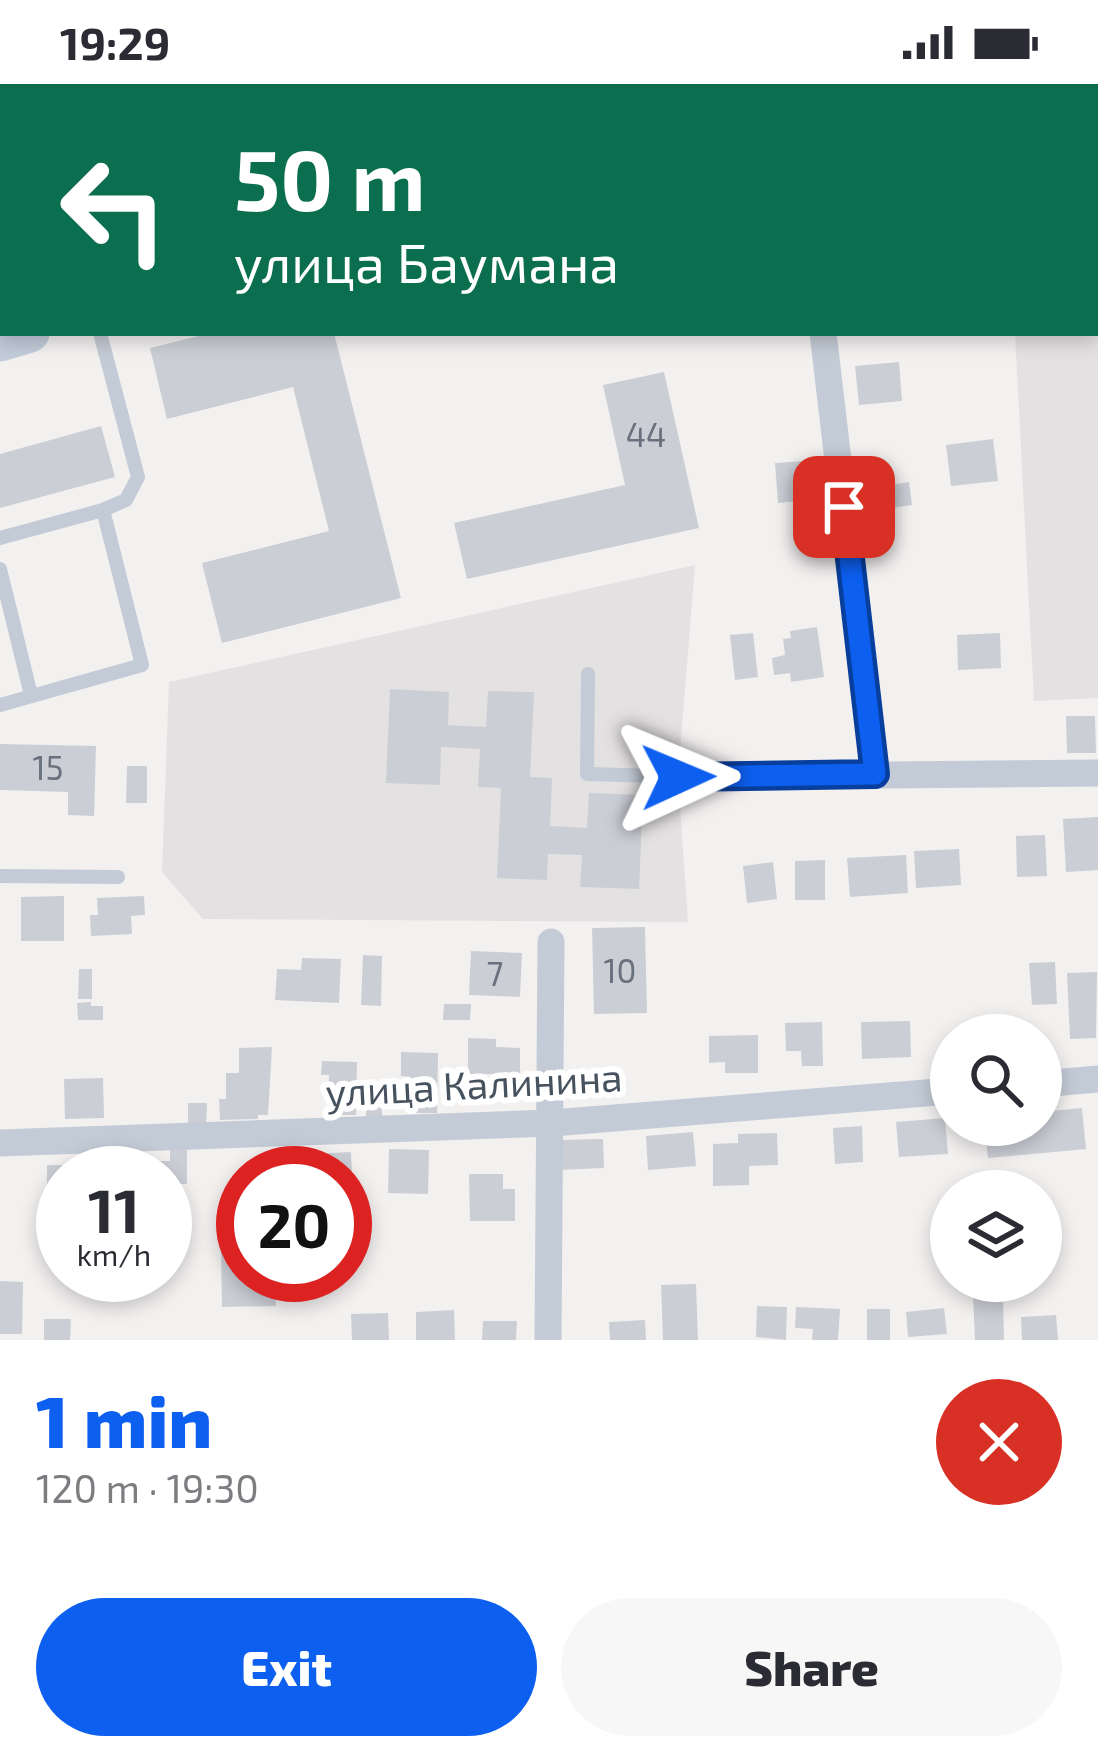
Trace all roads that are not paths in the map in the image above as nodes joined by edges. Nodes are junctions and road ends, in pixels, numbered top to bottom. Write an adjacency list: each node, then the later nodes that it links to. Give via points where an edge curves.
1 (101, 336): 3 (lane, via 138,477 126,500)
2 (823, 336): 10 (street)
3 (103, 510): 4 (lane); 7 (lane, via 142,665)
4 (0, 538)
5 (0, 569): 7 (lane)
6 (588, 674): 11 (lane, via 587,774)
7 (31, 695): 8 (lane)
8 (0, 705)
9 (1098, 772): 10 (street)
10 (875, 774): 11 (street)
11 (693, 777)
12 (0, 876): 13 (lane)
13 (118, 877)
14 (551, 942): 18 (street)
15 (1098, 1079): 16 (street)
16 (1062, 1082)
17 (930, 1093): 18 (street, улица Калинина)
18 (552, 1123): 19 (street, улица Калинина); 20 (street)
19 (0, 1143)
20 (548, 1340)

